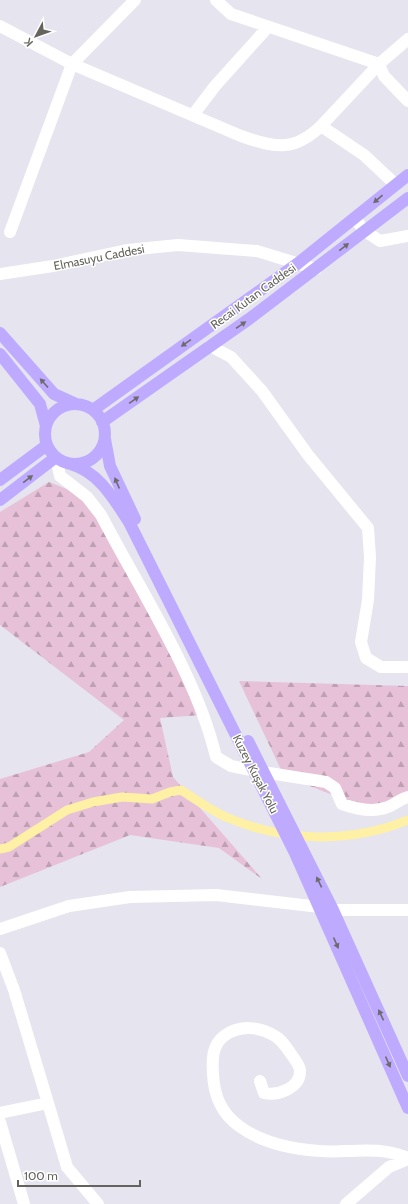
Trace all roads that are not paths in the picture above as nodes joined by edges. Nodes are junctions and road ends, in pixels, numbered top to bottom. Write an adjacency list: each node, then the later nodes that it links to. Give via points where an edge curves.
1 (135, 0): 6 (street)
2 (216, 0): 4 (street, via 231,14)
3 (0, 26): 6 (street)
4 (268, 27): 7 (street); 9 (street, via 215,86)
5 (408, 39): 7 (street)
6 (72, 64): 9 (street); 16 (street)
7 (379, 64): 8 (street, via 384,76); 10 (street)
8 (408, 101)
9 (193, 115): 10 (street, via 266,145 282,146 299,142)
10 (322, 126): 12 (street, via 364,155)
11 (408, 175): 12 (main road, Recai Kutan Caddesi)
12 (395, 184): 14 (main road, Recai Kutan Caddesi, one-way to 14)
13 (408, 198): 15 (main road, Recai Kutan Caddesi)
14 (355, 219): 15 (street); 18 (main road, Recai Kutan Caddesi)
15 (365, 231): 17 (street, via 380,241); 19 (main road, Recai Kutan Caddesi, one-way to 15)
16 (10, 232)
17 (408, 236)
18 (297, 264): 19 (street, Elmasuyu Caddesi); 20 (street, Elmasuyu Caddesi, via 257,251 178,245 127,250); 25 (main road, Recai Kutan Caddesi, one-way to 25)
19 (316, 269): 22 (main road, Recai Kutan Caddesi, one-way to 19)
20 (0, 274)
21 (0, 333): 24 (main road, one-way to 21, via 54,394)
22 (210, 346): 26 (main road, Recai Kutan Caddesi, one-way to 22); 34 (street, via 231,357 262,391 308,455 368,528 368,600 361,642 366,658 381,667)
23 (0, 354): 27 (main road, via 40,404)
24 (76, 404): 25 (main road); 27 (main road, via 66,405 57,410)
25 (92, 410): 26 (main road)
26 (102, 422): 28 (main road)
27 (46, 426): 29 (main road)
28 (105, 439): 31 (main road, via 102,448 92,458 79,464); 38 (main road, Kuzey Kuşak Yolu, one-way to 28, via 118,486 110,466)
29 (47, 445): 30 (main road); 32 (main road)
30 (56, 458): 31 (main road); 33 (main road, one-way to 30); 35 (street, via 60,476 87,497 101,515 170,643 205,721 216,758 231,766)
31 (70, 464): 38 (main road, Kuzey Kuşak Yolu, via 89,473 108,490 129,522)
32 (0, 480)
33 (0, 500)
34 (408, 667)
35 (251, 770)
36 (269, 773): 37 (street, via 326,782 334,788 342,804 354,808 381,808)
37 (408, 798)
38 (282, 817): 39 (main road, Kuzey Kuşak Yolu)
39 (300, 853): 40 (main road, Kuzey Kuşak Yolu); 41 (main road, Kuzey Kuşak Yolu, one-way to 39)
40 (320, 907): 43 (street, via 216,895 130,897 70,906); 48 (main road, Kuzey Kuşak Yolu, one-way to 48)
41 (333, 910): 42 (street); 45 (main road, Kuzey Kuşak Yolu, one-way to 41)
42 (408, 910)
43 (0, 929)
44 (0, 953): 47 (street, via 14,990)
45 (408, 1076)
46 (260, 1081): 51 (street, via 264,1093 271,1094 289,1089 297,1081 300,1070 294,1058 276,1036 256,1029 240,1028 217,1041 212,1068 217,1102 232,1121 242,1128 274,1144 317,1150 372,1149)
47 (48, 1103): 49 (street); 53 (street, via 68,1166)
48 (408, 1108)
49 (0, 1113)
50 (0, 1122): 52 (street)
51 (408, 1159): 54 (street, via 389,1166)
52 (24, 1204)
53 (98, 1204)
54 (346, 1204)

